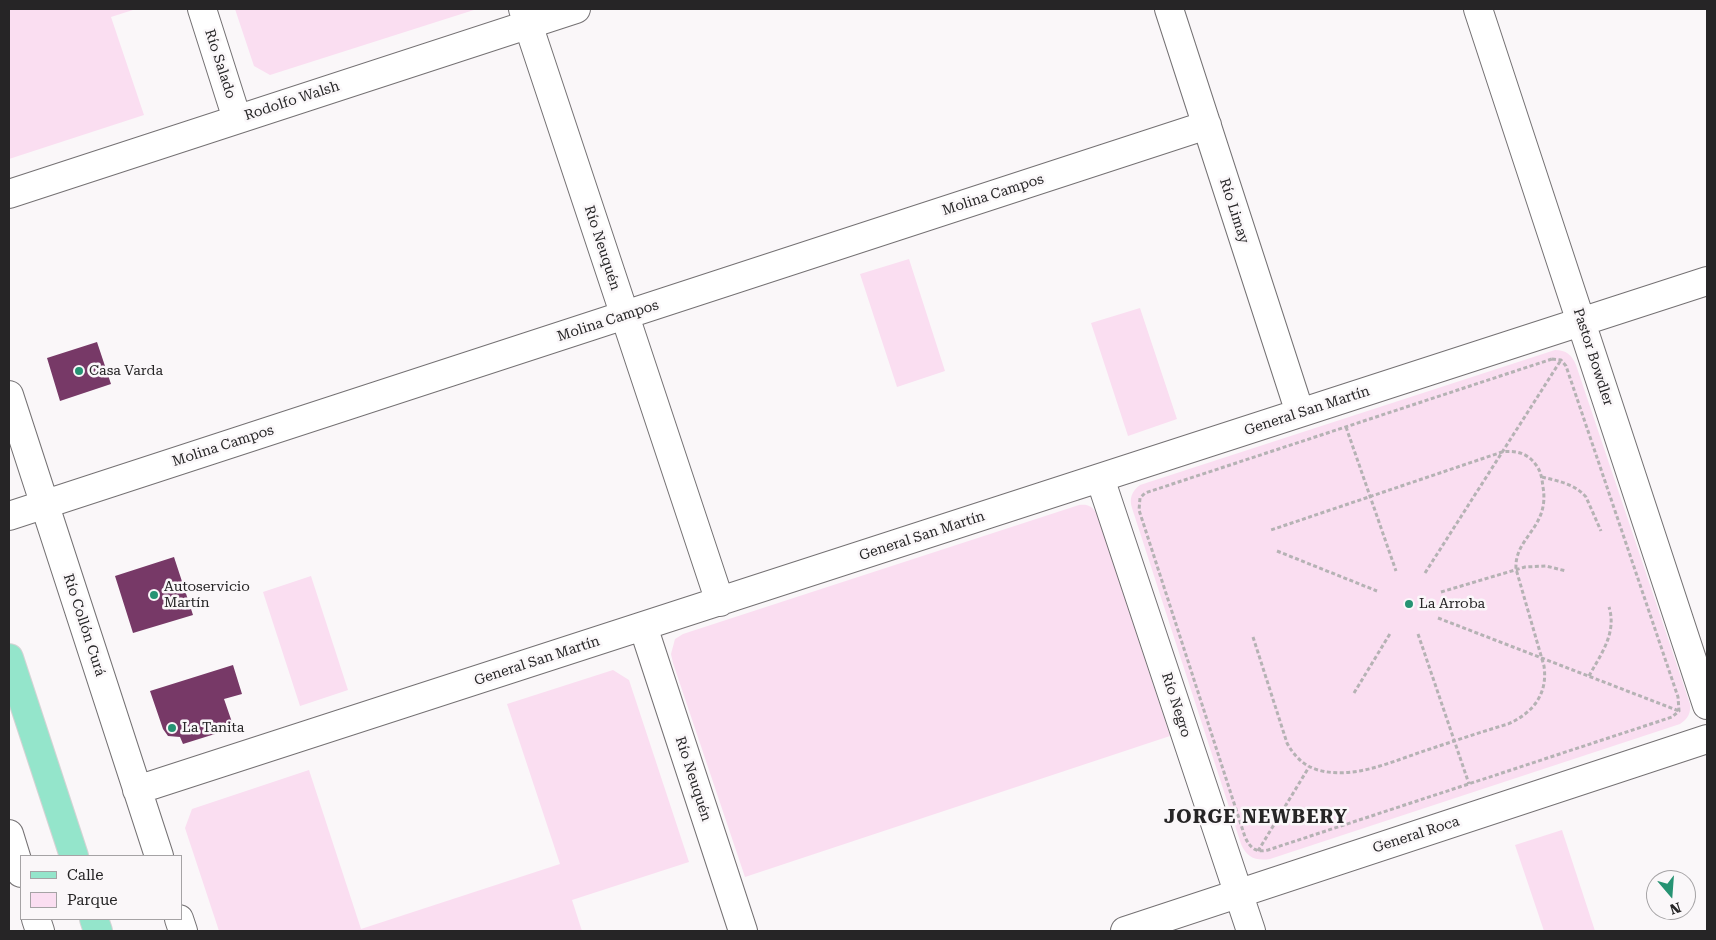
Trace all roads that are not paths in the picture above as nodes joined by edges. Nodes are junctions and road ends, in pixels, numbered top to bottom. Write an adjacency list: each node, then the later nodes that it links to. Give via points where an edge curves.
1 (202, 9): 6 (street, Río Salado)
2 (576, 9): 5 (street, Rodolfo Walsh)
3 (1169, 9): 7 (street, Río Limay)
4 (1478, 9): 11 (street, Pastor Bowdler)
5 (526, 16): 6 (street, Rodolfo Walsh); 10 (street, Río Neuquén)
6 (238, 119): 8 (street, Rodolfo Walsh)
7 (1207, 125): 10 (street, Molina Campos); 13 (street, Río Limay)
8 (9, 194)
9 (1707, 281): 11 (street, General San Martín)
10 (625, 315): 15 (street, Molina Campos); 17 (street, Río Neuquén)
11 (1581, 322): 13 (street, General San Martín); 20 (street, Pastor Bowdler)
12 (9, 395): 15 (street, Río Collón Curá)
13 (1300, 413): 14 (street, General San Martín)
14 (1100, 478): 17 (street, General San Martín); 27 (street, Río Negro)
15 (44, 504): 16 (street, Molina Campos); 22 (street, Río Collón Curá)
16 (9, 516)
17 (720, 602): 18 (street, General San Martín)
18 (643, 626): 22 (street, General San Martín); 28 (street, Río Neuquén)
19 (9, 658): 24 (main road)
20 (1707, 705)
21 (1707, 739): 27 (street, General Roca)
22 (137, 790): 25 (street, Río Collón Curá)
23 (9, 834): 26 (street)
24 (74, 855)
25 (159, 855)
26 (20, 870)
27 (1238, 894): 29 (street, General Roca); 30 (street, Río Negro)
28 (743, 931)
29 (1125, 931)
30 (1251, 931)

